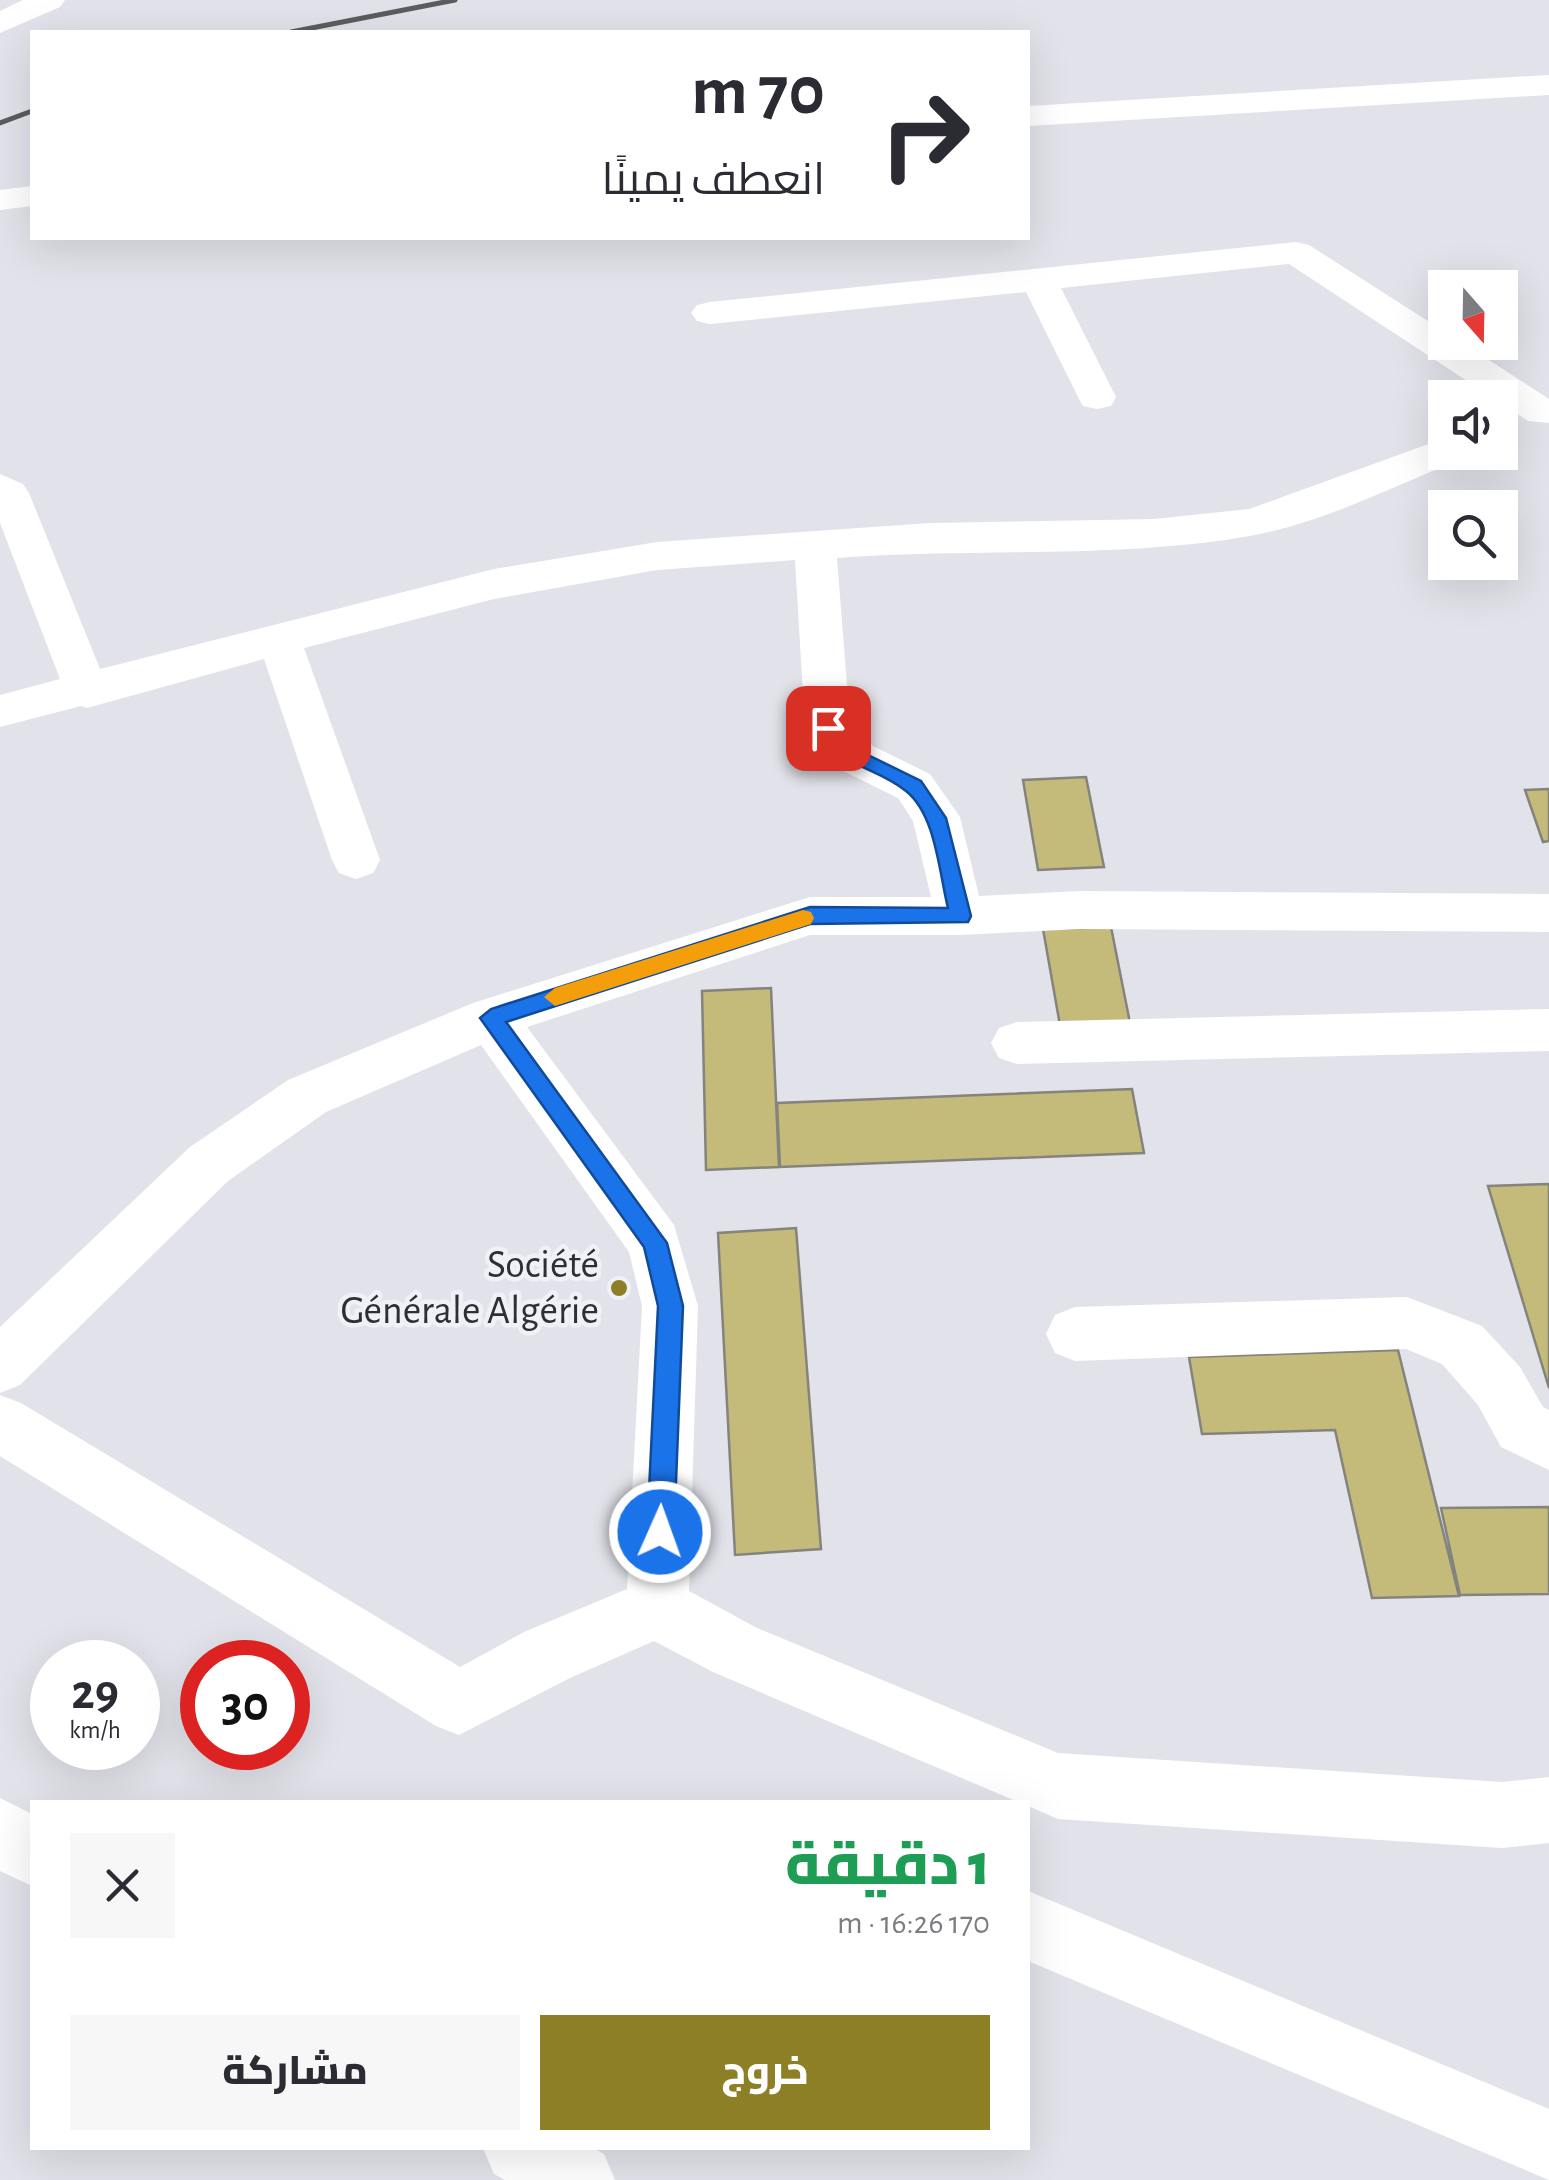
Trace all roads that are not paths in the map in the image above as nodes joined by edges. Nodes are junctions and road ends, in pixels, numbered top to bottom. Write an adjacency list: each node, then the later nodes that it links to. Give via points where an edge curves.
1 (49, 0): 2 (main road)
2 (0, 23)
3 (1549, 86): 4 (street)
4 (1030, 116)
5 (30, 196): 6 (street)
6 (0, 200)
7 (1038, 279): 8 (street); 9 (street); 10 (street, via 1296,253)
8 (710, 313)
9 (1097, 397)
10 (1546, 410): 11 (street)
11 (1518, 422)
12 (1428, 458): 14 (street, via 1252,522 1154,533)
13 (0, 487): 16 (street, via 9,493)
14 (815, 545): 15 (street, via 657,556 494,584); 20 (street, via 828,728 857,758 914,786 936,818)
15 (279, 639): 16 (street); 18 (street)
16 (86, 692): 17 (street)
17 (0, 712)
18 (356, 860)
19 (1549, 913): 20 (street, via 1080,910)
20 (960, 916): 21 (street, via 810,916)
21 (491, 1018): 25 (street, via 307,1096 208,1164); 28 (street, via 654,1243 670,1306)
22 (1549, 1030): 23 (street)
23 (1016, 1044)
24 (1075, 1334): 27 (street, via 1407,1323 1462,1345 1499,1386 1522,1427)
25 (0, 1366)
26 (0, 1423): 28 (street, via 458,1703)
27 (1549, 1441)
28 (657, 1608): 29 (street, via 734,1650 1058,1786 1502,1815)
29 (1549, 1810)
30 (0, 1832): 31 (street)
31 (30, 1851)
32 (1030, 1927): 33 (street)
33 (1549, 2146)
34 (524, 2150): 35 (street)
35 (578, 2180)

